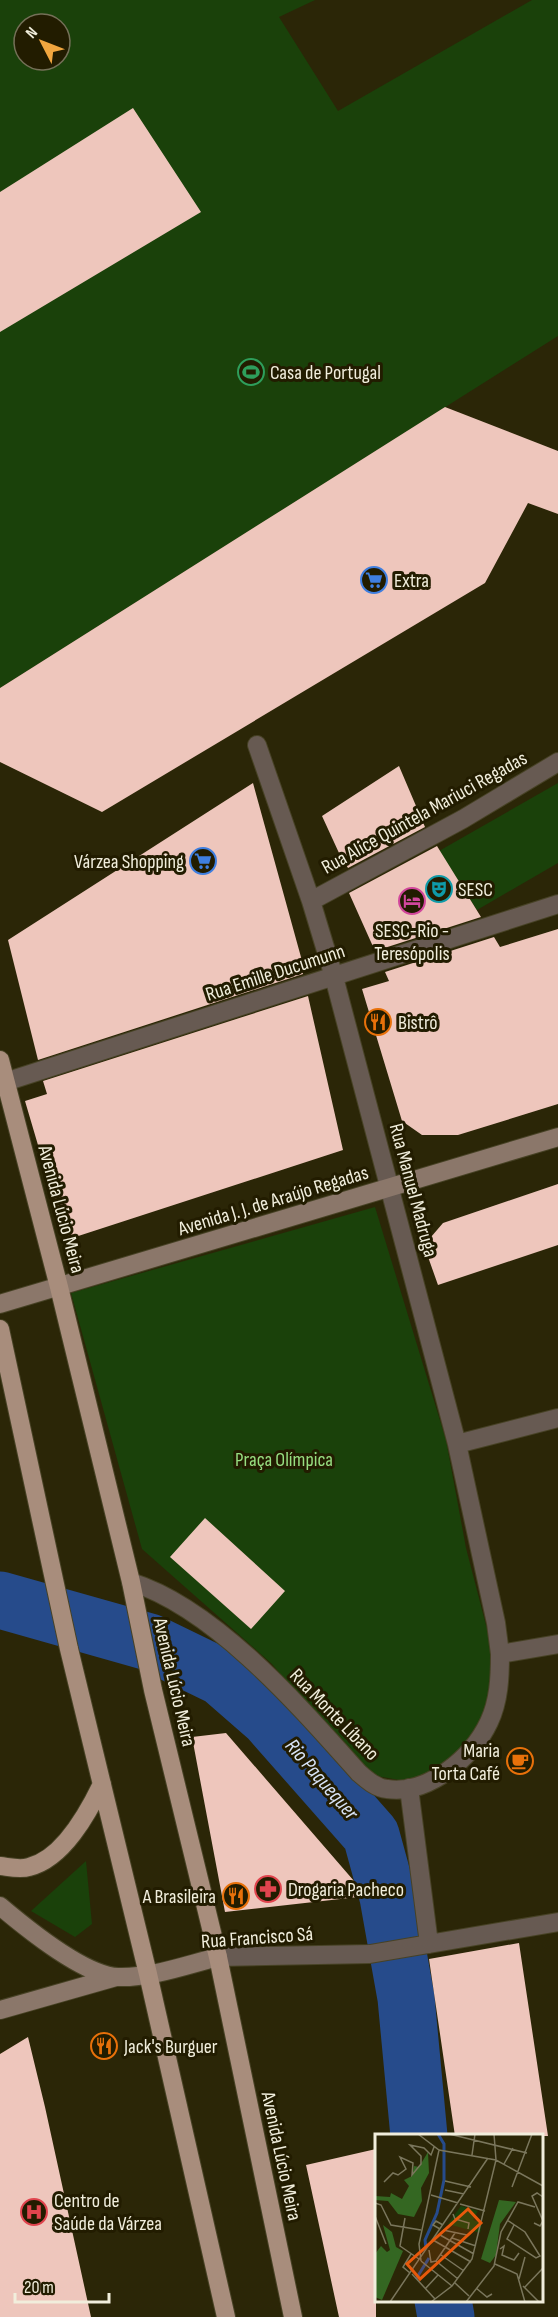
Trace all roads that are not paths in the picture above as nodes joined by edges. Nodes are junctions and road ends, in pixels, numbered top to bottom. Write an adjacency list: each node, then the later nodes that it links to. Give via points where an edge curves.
1 (257, 745): 3 (street, Rua Manuel Madruga)
2 (558, 762): 3 (street, Rua Alice Quintela Mariuci Regadas, via 463,819)
3 (311, 901): 5 (street, Rua Manuel Madruga)
4 (558, 904): 5 (street, Rua Emille Ducumunn)
5 (334, 977): 7 (street, Rua Emille Ducumunn); 9 (street, Rua Manuel Madruga)
6 (0, 1060): 7 (main road, Avenida Lúcio Meira)
7 (5, 1082): 10 (main road, Avenida Lúcio Meira)
8 (558, 1137): 9 (main road, Avenida J. J. de Araújo Regadas)
9 (391, 1189): 10 (main road, Avenida J. J. de Araújo Regadas); 14 (street, Rua Manuel Madruga)
10 (59, 1287): 11 (main road, Avenida J. J. de Araújo Regadas); 15 (main road, Avenida Lúcio Meira)
11 (0, 1304)
12 (0, 1329): 18 (main road, via 50,1566)
13 (558, 1418): 14 (street)
14 (457, 1444): 17 (street, Rua Manuel Madruga)
15 (130, 1582): 19 (street, Rua Monte Líbano, via 186,1609 241,1652 373,1784 386,1789); 24 (main road, Avenida Lúcio Meira)
16 (558, 1644): 17 (street)
17 (501, 1654): 19 (street, Rua Monte Líbano, via 499,1686 490,1721 471,1749 445,1772)
18 (102, 1784): 20 (main road, via 85,1816 53,1855 29,1868); 25 (main road)
19 (409, 1788): 23 (street)
20 (0, 1866)
21 (0, 1906): 26 (main road, via 74,1960)
22 (558, 1922): 23 (street)
23 (424, 1945): 24 (street, Rua Francisco Sá, via 370,1954)
24 (218, 1957): 25 (main road, Rua Francisco Sá); 29 (main road, Avenida Lúcio Meira)
25 (147, 1974): 26 (main road, Rua Francisco Sá); 28 (main road)
26 (117, 1977): 27 (main road)
27 (0, 2010)
28 (226, 2317)
29 (293, 2317)

